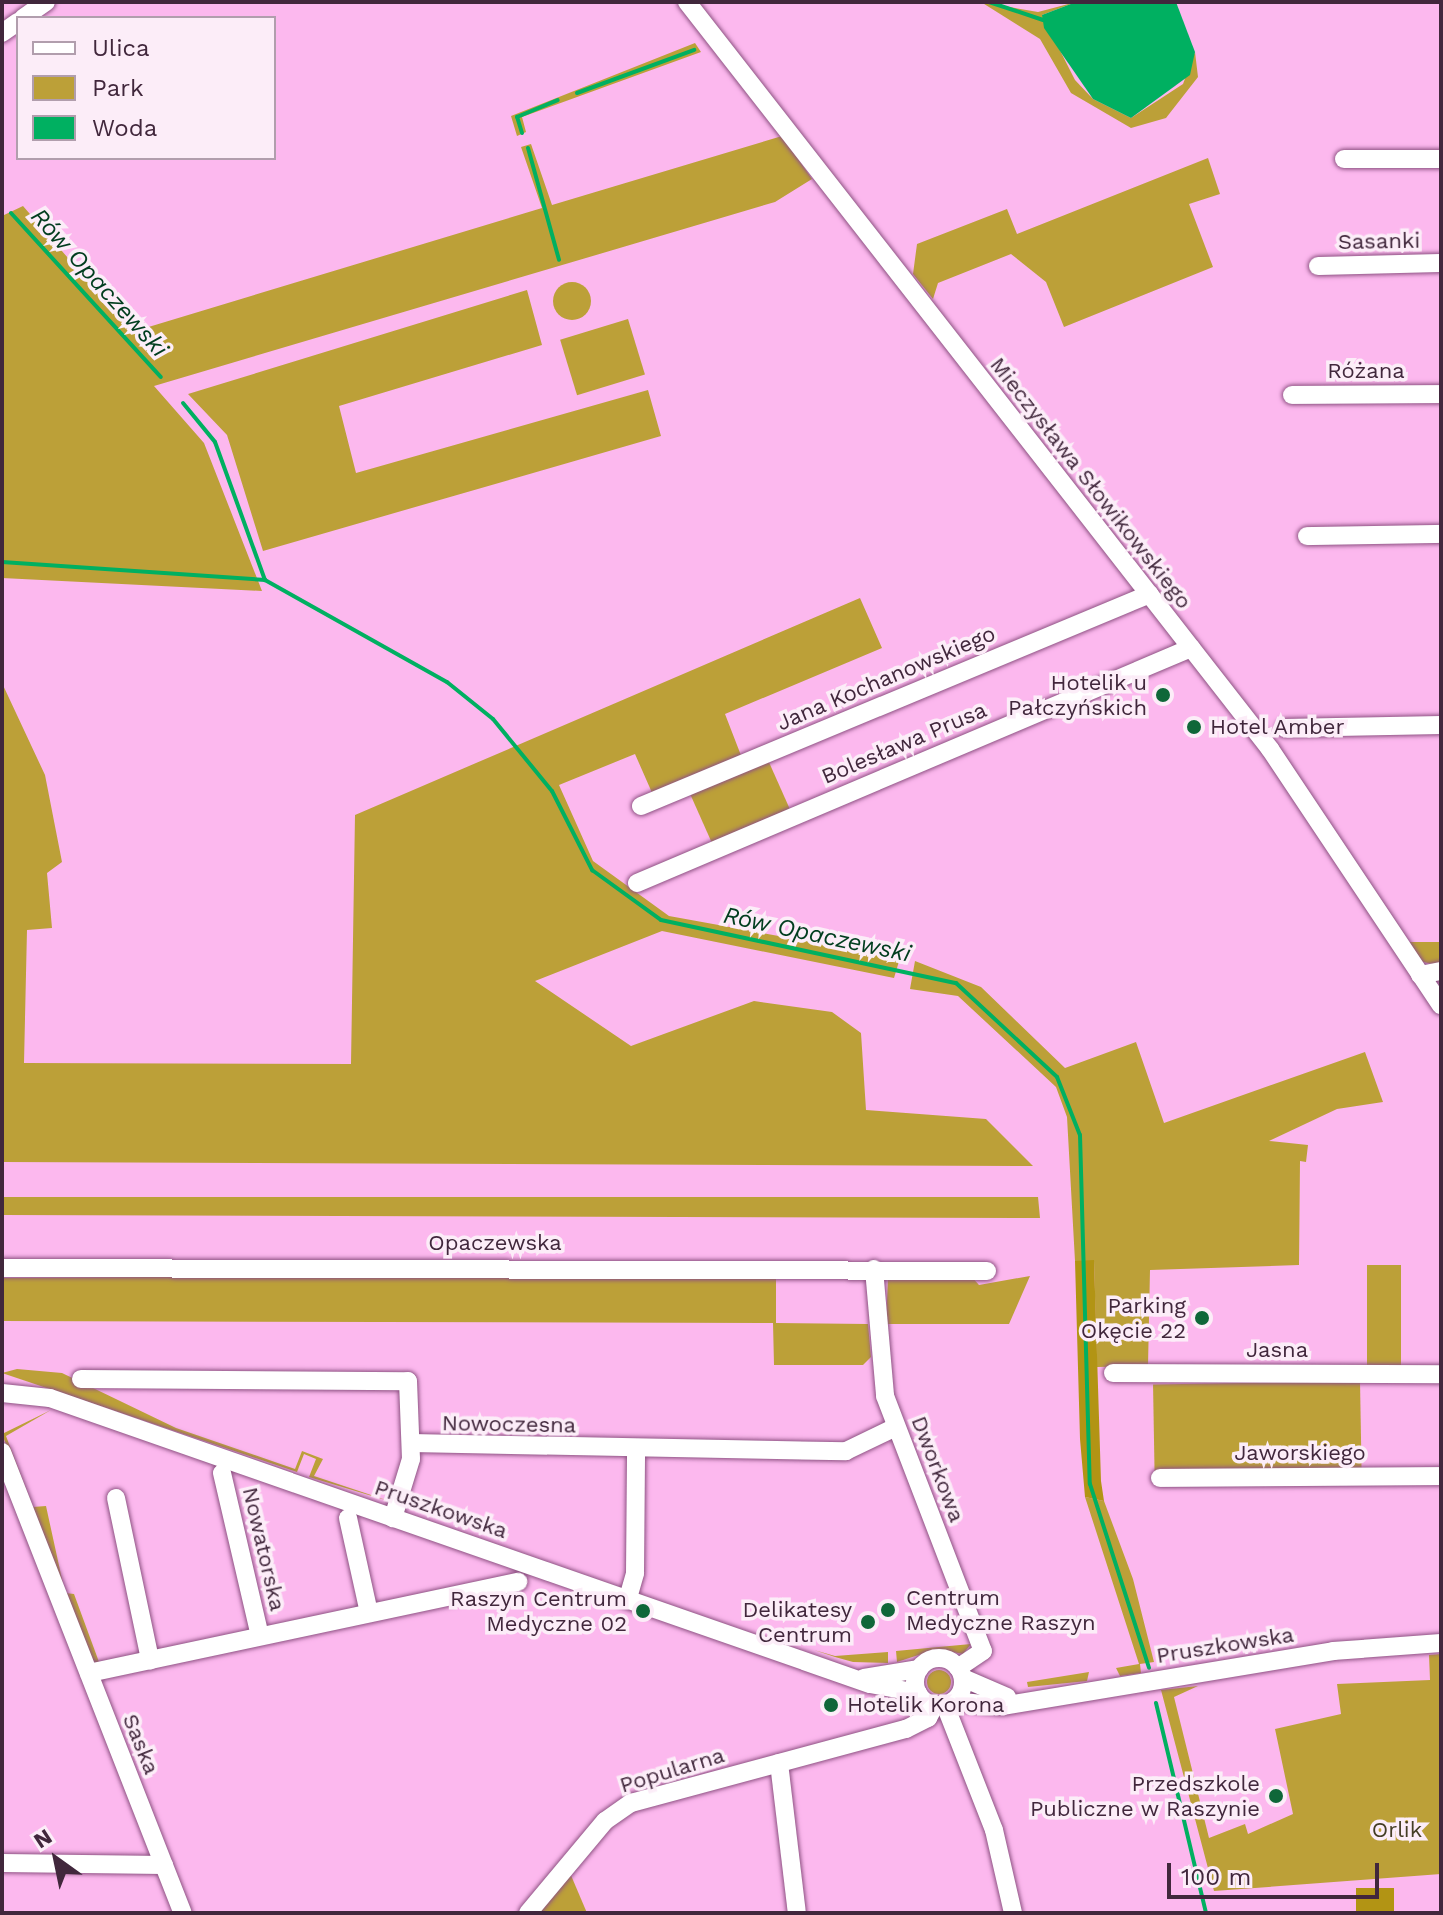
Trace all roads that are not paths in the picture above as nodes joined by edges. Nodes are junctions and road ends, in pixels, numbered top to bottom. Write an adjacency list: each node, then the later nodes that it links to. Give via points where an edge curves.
1 (46, 2): 3 (street)
2 (687, 2): 12 (street, Mieczysława Słowikowskiego)
3 (26, 16)
4 (1344, 159): 5 (street)
5 (1441, 159)
6 (1441, 263): 7 (street, Sasanki)
7 (1318, 266)
8 (1441, 394): 9 (street, Różana)
9 (1292, 395)
10 (1441, 534): 11 (street)
11 (1307, 536)
12 (1150, 594): 13 (street, Mieczysława Słowikowskiego); 16 (street, Jana Kochanowskiego)
13 (1191, 648): 17 (street, Bolesława Prusa); 19 (street, Mieczysława Słowikowskiego, via 1270,749)
14 (1441, 725): 15 (street)
15 (1285, 728)
16 (641, 806)
17 (637, 883)
18 (1441, 971): 19 (street)
19 (1420, 975): 20 (street, Mieczysława Słowikowskiego)
20 (1441, 1005)
21 (2, 1268): 22 (street, Opaczewska)
22 (874, 1269): 23 (street, Opaczewska); 28 (street, Dworkowa, via 881,1370)
23 (987, 1271)
24 (1113, 1373): 25 (street, Jasna)
25 (1441, 1374)
26 (81, 1379): 29 (street, Nowoczesna, via 404,1379 411,1388)
27 (2, 1393): 37 (street, Pruszkowska, via 50,1398)
28 (896, 1427): 30 (street, Nowoczesna, via 846,1451); 46 (street, Dworkowa, via 982,1649)
29 (411, 1443): 30 (street, Nowoczesna); 37 (street)
30 (636, 1450): 39 (street, via 635,1573)
31 (2, 1452): 45 (street, Saska)
32 (222, 1473): 41 (street, Nowatorska)
33 (1441, 1476): 34 (street, Jaworskiego)
34 (1160, 1478)
35 (116, 1498): 43 (street)
36 (348, 1518): 40 (street)
37 (393, 1518): 39 (street, Pruszkowska)
38 (518, 1582): 40 (street, Nowatorska)
39 (628, 1598): 47 (street, Pruszkowska)
40 (369, 1613): 41 (street, Nowatorska)
41 (260, 1636): 43 (street, Nowatorska)
42 (1441, 1643): 49 (street, Pruszkowska, via 1333,1651)
43 (150, 1660): 45 (street, Nowatorska)
44 (919, 1669): 46 (street, Pruszkowska, via 939,1658); 47 (street, Pruszkowska); 48 (street)
45 (89, 1673): 53 (street, Saska)
46 (961, 1673): 49 (street); 50 (street)
47 (864, 1678): 48 (street, Pruszkowska)
48 (918, 1693): 50 (street, Pruszkowska)
49 (1018, 1702): 50 (street, Pruszkowska)
50 (944, 1704): 51 (street, Popularna, via 913,1727); 57 (street, via 994,1830)
51 (779, 1763): 55 (street, Popularna, via 631,1803 599,1828); 56 (street)
52 (2, 1863): 53 (street)
53 (164, 1865): 54 (street, Saska)
54 (183, 1913)
55 (528, 1913)
56 (797, 1913)
57 (1013, 1913)

